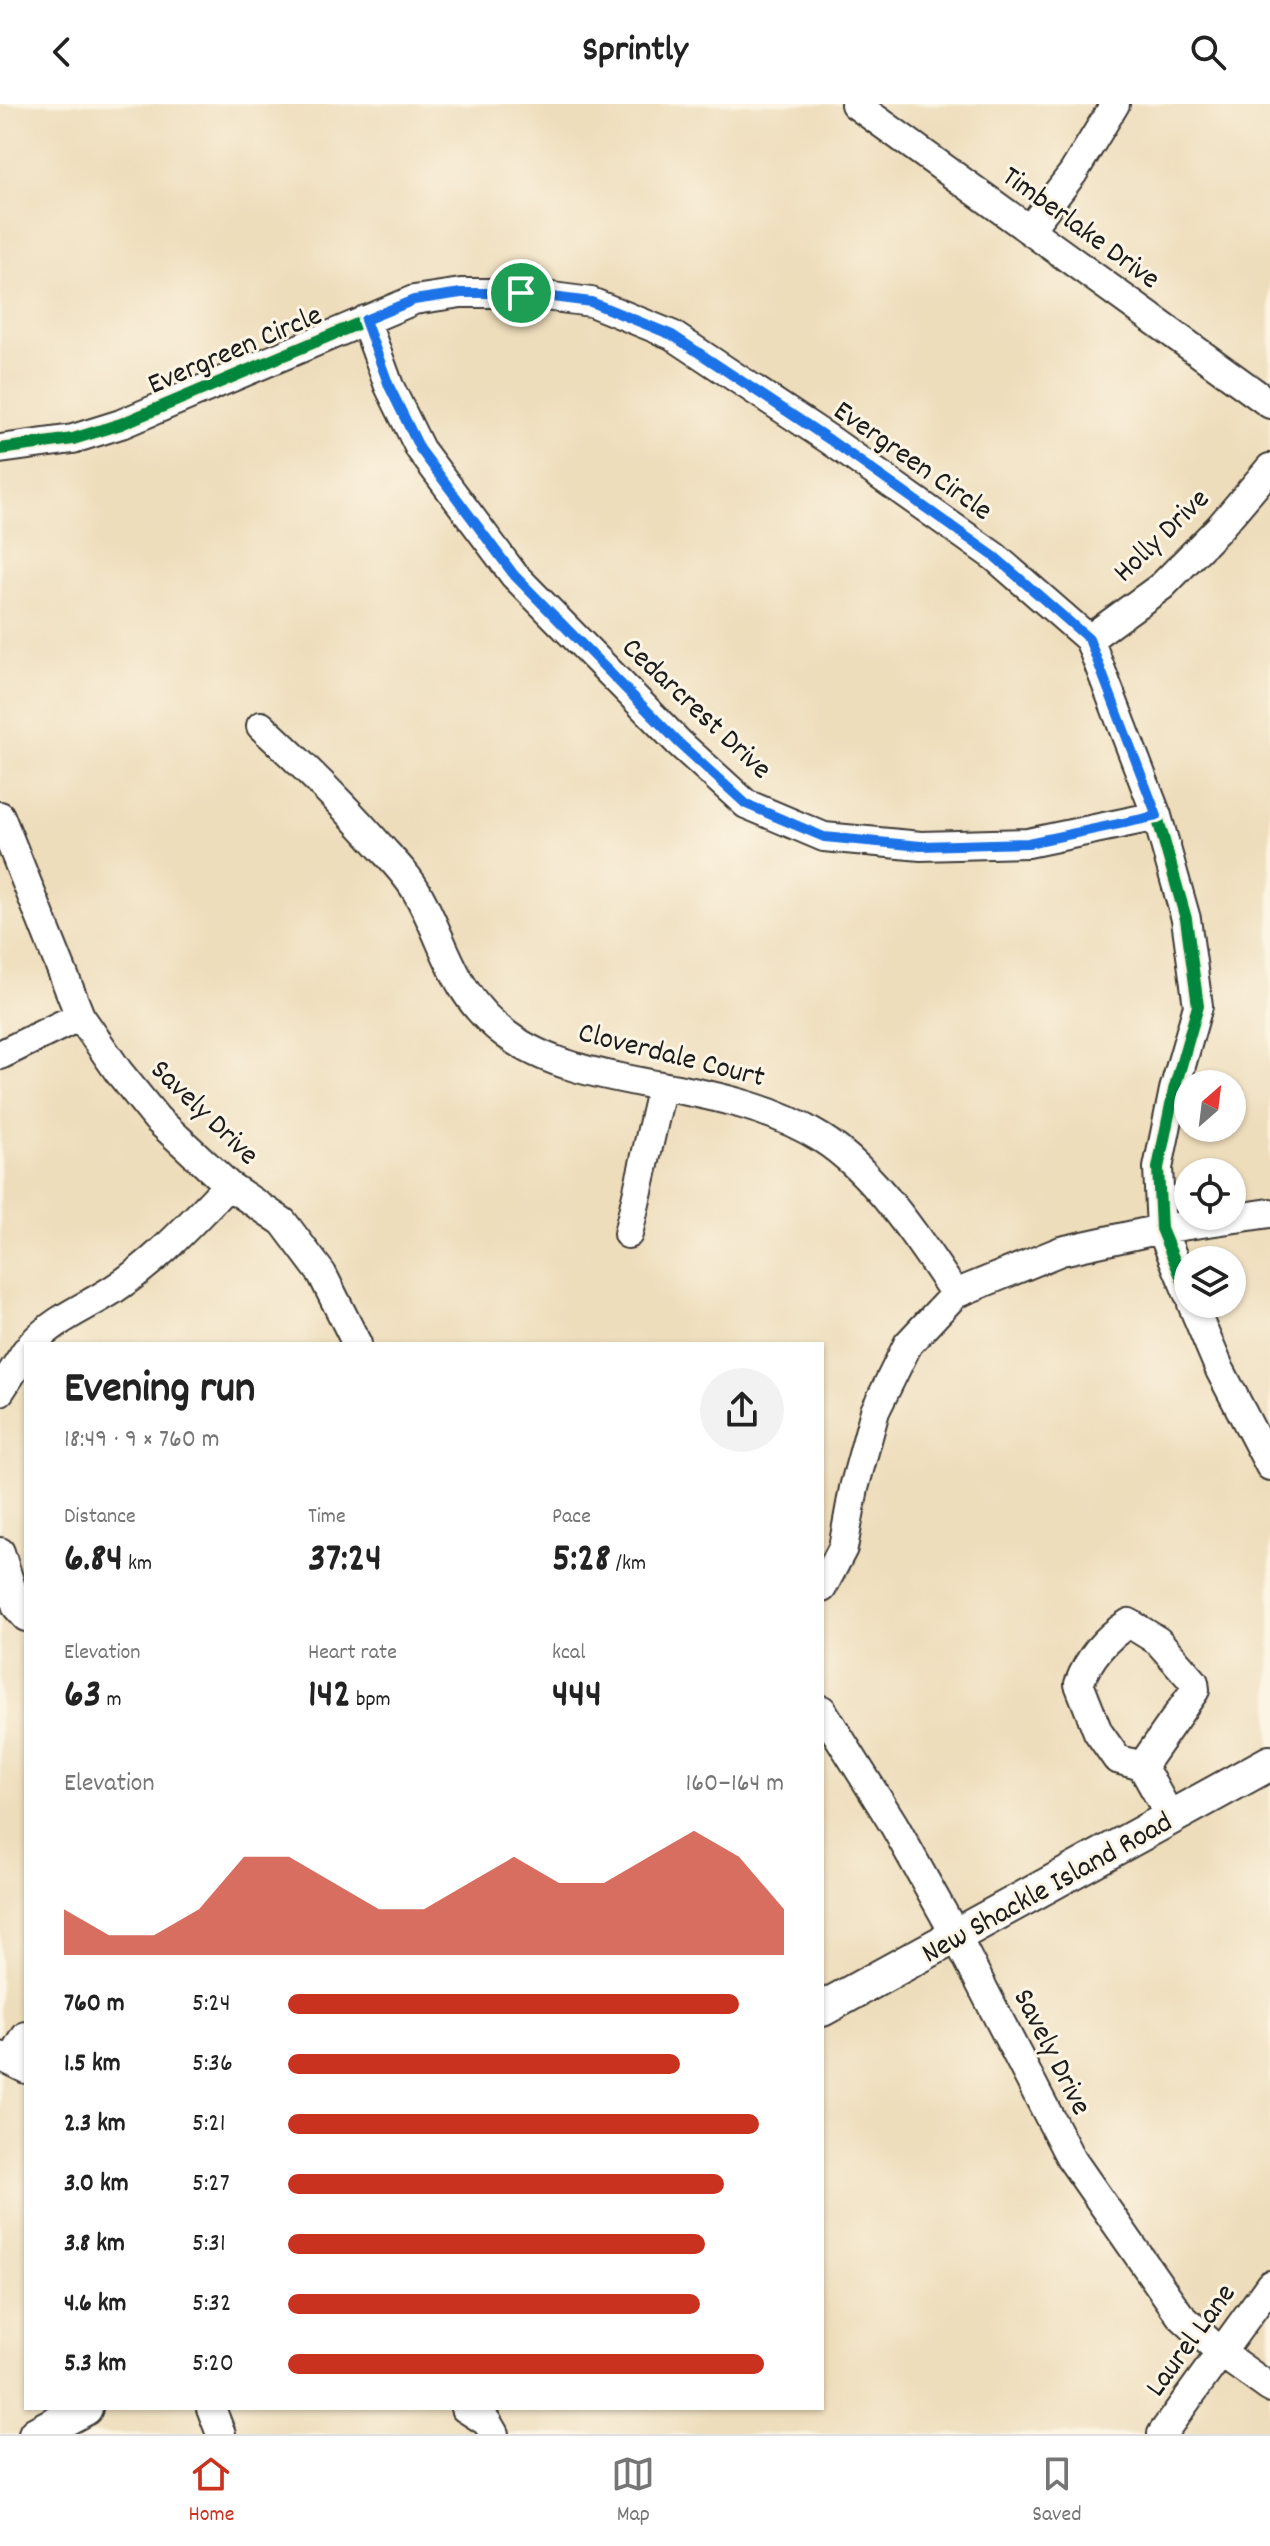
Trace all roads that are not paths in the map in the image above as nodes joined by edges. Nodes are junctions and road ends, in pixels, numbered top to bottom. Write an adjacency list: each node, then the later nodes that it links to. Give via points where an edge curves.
1 (855, 104): 3 (street, Timberlake Drive)
2 (1115, 104): 3 (street, via 1073,173)
3 (1029, 230): 5 (street, Timberlake Drive)
4 (365, 320): 6 (street, Evergreen Circle, via 121,424 73,439); 8 (street, Evergreen Circle, via 414,300 521,293 591,302 672,335 995,557); 11 (street, Cedarcrest Drive, via 420,449 514,575 746,804 824,837 921,846 1028,843)
5 (1270, 404)
6 (0, 449)
7 (1270, 468): 8 (street, Holly Drive, via 1162,586)
8 (1089, 639): 11 (street, Evergreen Circle)
9 (261, 726): 14 (street, Cloverdale Court, via 349,811 418,893 468,997 507,1036 558,1060)
10 (0, 816): 12 (street, Savely Drive)
11 (1157, 816): 17 (street, Evergreen Circle, via 1186,919 1198,1006 1158,1168)
12 (80, 1016): 13 (street); 15 (street, Savely Drive, via 157,1119)
13 (0, 1055)
14 (662, 1086): 18 (street); 20 (street, Cloverdale Court, via 771,1112 824,1139 872,1184)
15 (228, 1185): 22 (street, via 163,1252 113,1289 52,1323); 23 (street, Savely Drive, via 283,1222 322,1274)
16 (1270, 1213): 17 (street)
17 (1161, 1229): 19 (street, Evergreen Circle); 20 (street, via 1061,1251)
18 (628, 1234)
19 (1174, 1260)
20 (955, 1294): 28 (street, via 908,1344 875,1411 843,1548)
21 (1198, 1318): 26 (street)
22 (34, 1342)
23 (356, 1342)
24 (24, 1354): 25 (street)
25 (0, 1391)
26 (1270, 1466)
27 (0, 1552): 29 (street)
28 (824, 1584)
29 (24, 1615)
30 (824, 1713): 34 (street, Savely Drive)
31 (1270, 1763): 33 (main road, New Shackle Island Road)
32 (1142, 1766): 32 (street, via 1117,1759 1098,1732 1079,1684 1087,1661 1129,1623 1158,1641 1194,1682 1195,1690); 33 (street)
33 (1171, 1818): 34 (main road, New Shackle Island Road)
34 (956, 1936): 35 (main road, New Shackle Island Road); 37 (street, Savely Drive, via 1070,2157 1180,2315)
35 (824, 2008)
36 (1270, 2285): 37 (street, Laurel Lane)
37 (1221, 2353): 38 (street, Savely Drive); 45 (street, Laurel Lane)
38 (1270, 2388)
39 (81, 2410): 42 (main road)
40 (212, 2410): 43 (street)
41 (468, 2410): 44 (street, via 487,2422)
42 (36, 2434)
43 (221, 2434)
44 (494, 2434)
45 (1162, 2434)

